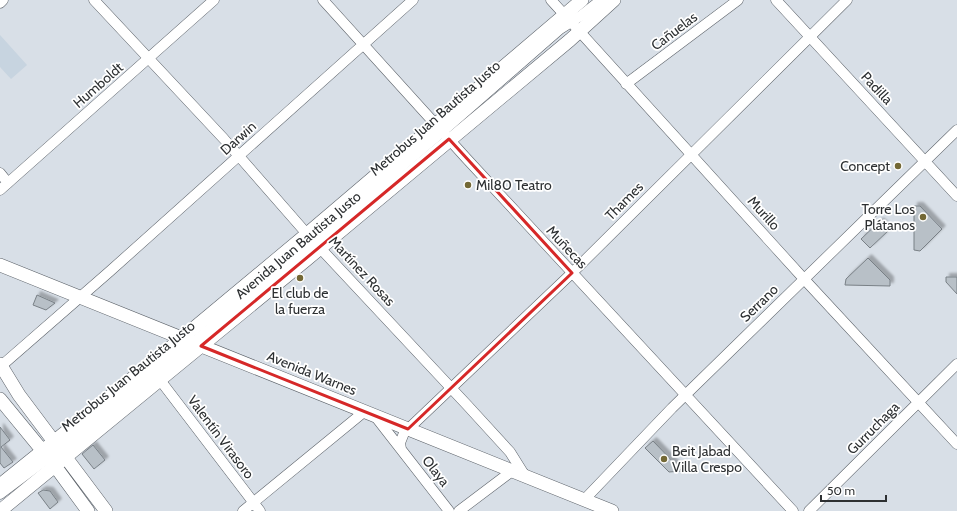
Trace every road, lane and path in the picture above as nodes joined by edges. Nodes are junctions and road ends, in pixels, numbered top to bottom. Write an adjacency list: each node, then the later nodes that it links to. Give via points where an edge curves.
1 (3, 0): 13 (street)
2 (94, 0): 17 (street, Martínez Rosas)
3 (214, 0): 17 (street, Humboldt)
4 (323, 0): 16 (street, Muñecas)
5 (413, 0): 16 (street, Darwin)
6 (551, 0): 14 (street, Murillo)
7 (582, 0): 14 (main road, Avenida Juan Bautista Justo)
8 (601, 0): 14 (street)
9 (614, 0): 14 (main road, Avenida Juan Bautista Justo)
10 (738, 0): 18 (street, Cañuelas)
11 (776, 0): 15 (street, Padilla)
12 (847, 0): 15 (street, Thames)
13 (0, 3)
14 (572, 22): 18 (street, Murillo); 20 (main road, Avenida Juan Bautista Justo); 20 (main road, Avenida Juan Bautista Justo)
15 (810, 36): 21 (street, Thames); 23 (street, Padilla)
16 (363, 44): 20 (street, Muñecas); 22 (street, Darwin)
17 (150, 58): 22 (street, Martínez Rosas); 25 (street, Humboldt)
18 (626, 84): 21 (street, Murillo)
19 (957, 130): 23 (street, Serrano)
20 (442, 131): 27 (main road, Avenida Juan Bautista Justo); 27 (main road, Avenida Juan Bautista Justo); 29 (street, Muñecas)
21 (691, 154): 29 (street, Thames); 30 (street, Murillo)
22 (238, 157): 27 (street, Martínez Rosas); 31 (street, Darwin)
23 (926, 161): 26 (street, Padilla); 30 (street, Serrano)
24 (0, 173): 25 (street)
25 (4, 187)
26 (957, 196)
27 (314, 241): 32 (main road, Avenida Juan Bautista Justo); 32 (main road, Avenida Juan Bautista Justo); 32 (street, Metrobus Juan Bautista Justo, via 303,256 271,277); 36 (street, Martínez Rosas)
28 (0, 265): 31 (main road, Avenida Warnes)
29 (572, 273): 36 (street, Thames); 38 (street, Muñecas)
30 (804, 279): 38 (street, Serrano); 40 (street, Murillo)
31 (81, 296): 32 (main road, Avenida Warnes); 34 (street, Darwin)
32 (192, 342): 35 (main road, Avenida Juan Bautista Justo); 41 (main road, Avenida Warnes); 45 (main road, Avenida Juan Bautista Justo)
33 (957, 364): 40 (street, Gurruchaga)
34 (0, 365): 37 (main road)
35 (160, 380): 45 (main road, Avenida Juan Bautista Justo); 52 (street, Valentín Virasoro)
36 (452, 389): 42 (street, Thames, via 419,420); 48 (street, Martínez Rosas, via 510,452)
37 (19, 395): 39 (main road, via 7,393); 45 (main road)
38 (685, 395): 51 (street, Serrano); 61 (street, Muñecas)
39 (2, 402): 46 (main road)
40 (918, 402): 43 (street, Murillo); 62 (street, Gurruchaga)
41 (369, 413): 42 (main road, Avenida Warnes); 44 (street, Olaya); 52 (street)
42 (414, 431): 44 (street, via 402,438); 47 (main road, Avenida Warnes)
43 (957, 444)
44 (401, 448): 58 (street, Olaya)
45 (59, 450): 46 (main road, Avenida Juan Bautista Justo); 46 (main road, Avenida Juan Bautista Justo); 55 (main road)
46 (48, 458): 49 (main road, Avenida Juan Bautista Justo); 50 (street); 53 (main road, Avenida Juan Bautista Justo); 54 (main road)
47 (512, 471): 48 (main road, Avenida Warnes); 59 (street)
48 (524, 476): 51 (main road, Avenida Warnes)
49 (0, 485)
50 (0, 494)
51 (584, 500): 60 (main road, Avenida Warnes)
52 (253, 502): 56 (street); 57 (street, Valentín Virasoro)
53 (0, 511)
54 (88, 511)
55 (106, 511)
56 (243, 511)
57 (260, 511)
58 (449, 511)
59 (459, 511)
60 (612, 511)
61 (793, 511)
62 (809, 511)

